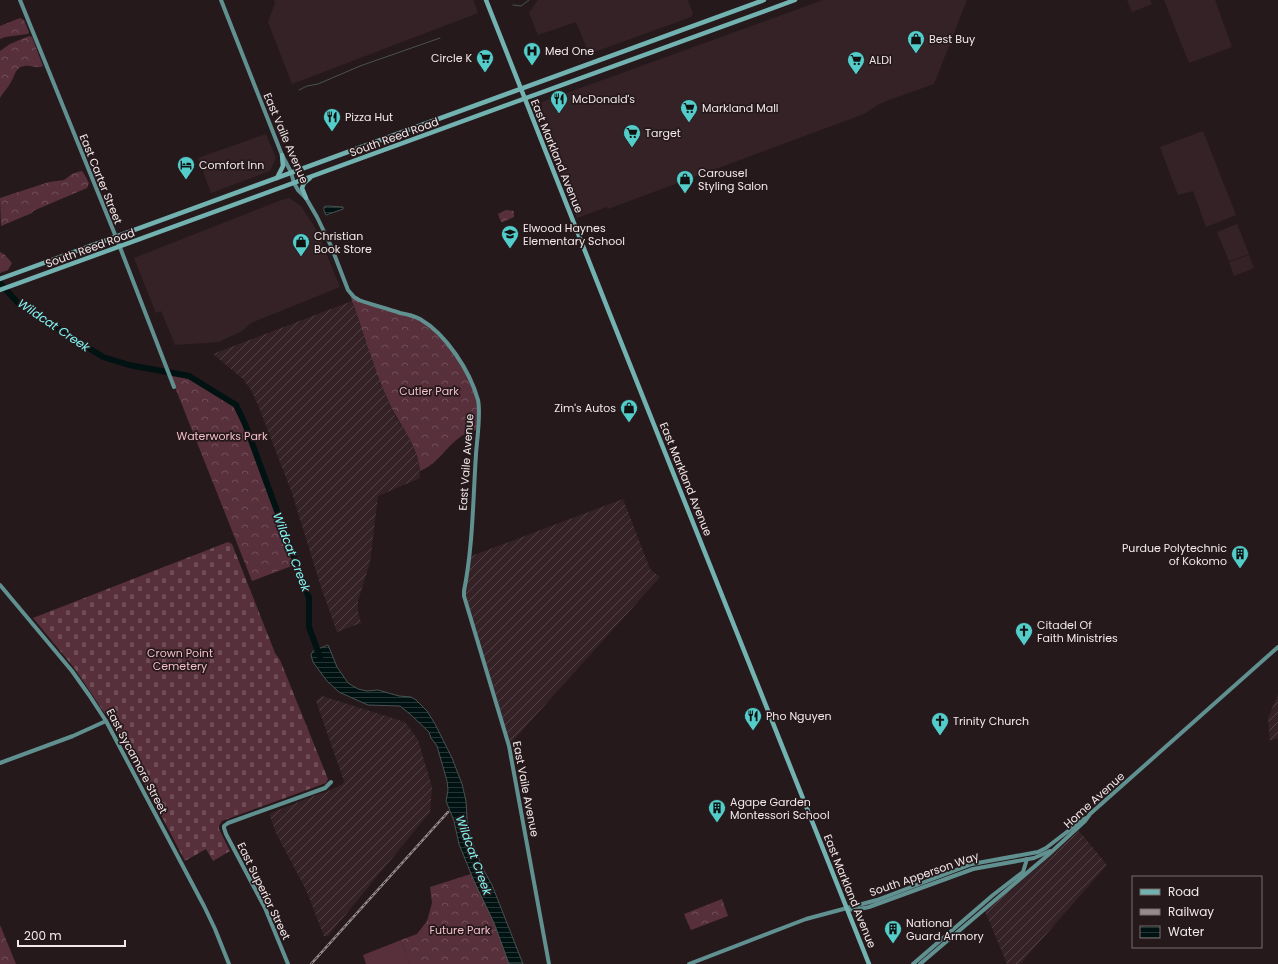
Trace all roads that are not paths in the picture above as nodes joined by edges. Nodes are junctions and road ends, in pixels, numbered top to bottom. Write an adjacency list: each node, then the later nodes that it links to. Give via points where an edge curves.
1 (20, 0): 14 (street, East Carter Street)
2 (221, 0): 8 (street, East Vaile Avenue)
3 (486, 0): 6 (main road, East Markland Avenue)
4 (764, 0): 6 (main road, South Reed Road)
5 (795, 0): 7 (main road, South Reed Road)
6 (521, 89): 7 (main road, East Markland Avenue); 9 (main road, South Reed Road)
7 (524, 99): 10 (main road, South Reed Road); 28 (main road, East Markland Avenue)
8 (282, 155): 9 (street, East Vaile Avenue); 11 (main road, via 283,166)
9 (291, 172): 11 (main road, South Reed Road); 12 (street, East Vaile Avenue)
10 (314, 175): 12 (main road, South Reed Road); 13 (main road, via 302,188)
11 (277, 178): 14 (main road, South Reed Road)
12 (294, 182): 13 (street, East Vaile Avenue); 15 (main road, South Reed Road)
13 (306, 198): 31 (street, East Vaile Avenue, via 331,246 351,294 364,302 419,319 433,329 448,344 460,362 478,399 470,543 464,596 509,746)
14 (116, 237): 15 (street, East Carter Street); 16 (main road, South Reed Road)
15 (120, 247): 17 (main road, South Reed Road); 18 (street, East Carter Street)
16 (0, 279)
17 (0, 290)
18 (174, 387)
19 (0, 585): 21 (street, East Sycamore Street, via 72,671)
20 (1278, 647): 24 (street, Home Avenue)
21 (106, 721): 22 (street); 29 (street, East Sycamore Street, via 204,906)
22 (0, 763)
23 (331, 782): 30 (street, East Superior Street, via 325,788 224,826 265,908)
24 (1090, 814): 25 (street, Home Avenue, via 1086,821); 26 (street, South Apperson Way, via 1046,848)
25 (1058, 845): 27 (street, South Apperson Way, via 1040,856); 35 (street, Home Avenue)
26 (1028, 855): 27 (street); 28 (street, South Apperson Way, via 972,864)
27 (1027, 860): 28 (street, South Apperson Way, via 973,869 869,907); 34 (street, via 1023,872)
28 (847, 909): 32 (street, South Apperson Way, via 806,919); 33 (main road, East Markland Avenue)
29 (229, 964)
30 (288, 964)
31 (549, 964)
32 (690, 964)
33 (869, 964)
34 (913, 964)
35 (920, 964)

